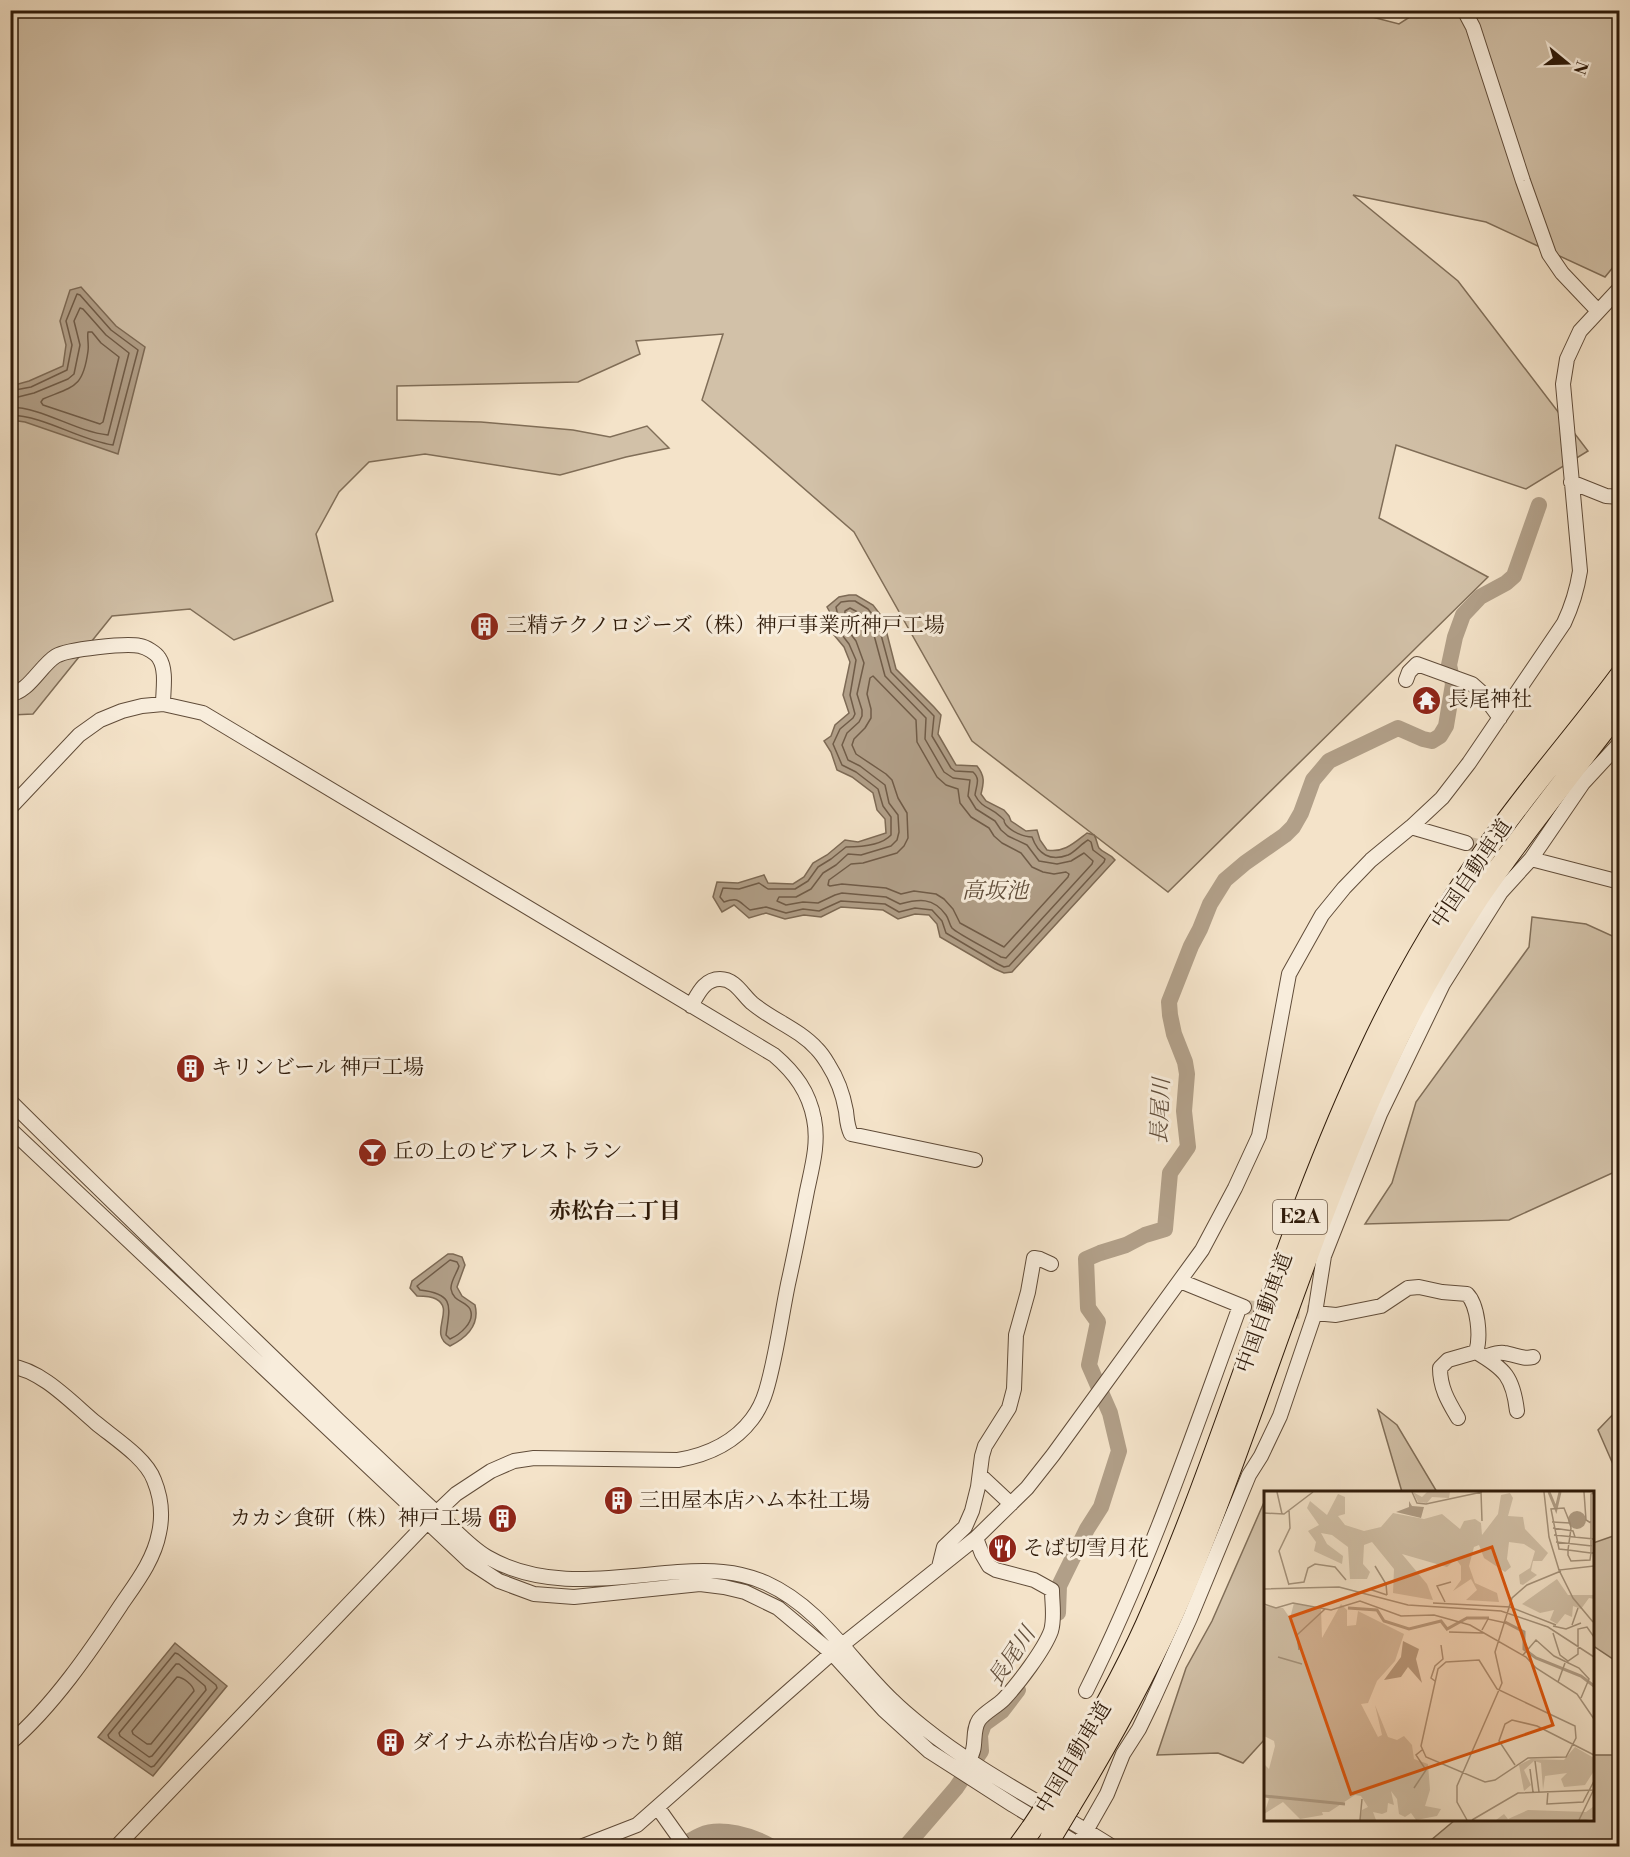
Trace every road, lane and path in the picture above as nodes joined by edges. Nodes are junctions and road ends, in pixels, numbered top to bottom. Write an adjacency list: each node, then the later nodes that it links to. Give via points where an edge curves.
1 (1464, 10): 3 (street, via 1549,254)
2 (1620, 288): 3 (street)
3 (1598, 311): 4 (street, via 1580,331 1567,359 1563,384)
4 (1571, 482): 5 (street, via 1606,496); 12 (street, via 1580,571 1577,590 1564,623)
5 (1620, 497)
6 (1620, 676): 41 (highway, 中国自動車道 / E2A, via 1488,847 1438,923 1391,1006 1328,1146 1213,1458 1145,1626)
7 (1406, 680): 12 (street, via 1417,664 1465,681 1481,692)
8 (10, 694): 9 (street, via 25,688 57,656 140,646 160,658)
9 (163, 704): 15 (street, via 122,711 100,720 79,735); 20 (street, via 203,713)
10 (1620, 709): 13 (highway, 中国自動車道 / E2A)
11 (1620, 715): 13 (highway)
12 (1500, 718): 16 (street, via 1442,798)
13 (1597, 739): 41 (highway, 中国自動車道 / E2A, via 1480,896 1410,1013 1324,1210 1181,1594 1112,1737)
14 (1620, 743): 18 (street, via 1583,783)
15 (10, 808)
16 (1411, 827): 17 (street); 25 (street, via 1344,888 1322,915 1289,974 1259,1136 1202,1250)
17 (1466, 843)
18 (1531, 859): 19 (street); 26 (street, via 1501,892 1443,984 1380,1114 1324,1256)
19 (1620, 882)
20 (691, 1006): 23 (street, via 707,982 729,980 753,1003 817,1049 839,1084 851,1134); 34 (street, via 787,1066 801,1083 814,1119 814,1156 770,1374 760,1405 729,1442 697,1457 514,1461 472,1482)
21 (10, 1101): 34 (street)
22 (10, 1129): 34 (street)
23 (975, 1160)
24 (1051, 1264): 32 (street, via 1034,1258 1016,1335 1014,1389 1009,1408 985,1446)
25 (1180, 1281): 33 (street, via 1053,1455); 38 (street, via 1242,1307 1173,1490 1112,1640)
26 (1315, 1313): 27 (street, via 1336,1315 1381,1306 1408,1288 1467,1294 1476,1311); 43 (street, via 1280,1416 1249,1475 1144,1720 1123,1754)
27 (1480, 1355): 28 (street); 30 (street, via 1507,1374); 31 (street, via 1448,1360 1440,1368 1444,1394)
28 (1533, 1357)
29 (10, 1366): 39 (street, via 35,1374 139,1459 153,1477 162,1514 153,1554 102,1634 66,1683)
30 (1517, 1411)
31 (1458, 1418)
32 (980, 1475): 33 (street); 36 (street, via 965,1527 944,1547)
33 (1011, 1503): 35 (street)
34 (431, 1517): 37 (street, via 470,1562 499,1581 534,1594 574,1597 699,1584 724,1587 778,1608); 45 (street)
35 (976, 1538): 36 (street); 40 (street, via 989,1566 1052,1590 1053,1621 1036,1658 1003,1700 980,1720 975,1729 974,1753)
36 (939, 1567): 37 (street)
37 (838, 1649): 40 (street, via 924,1728); 42 (street); 49 (street, via 884,1710 929,1750)
38 (1086, 1691)
39 (10, 1743)
40 (969, 1759): 43 (street)
41 (1061, 1803): 44 (highway, 中国自動車道 / E2A, bridge)
42 (658, 1808): 46 (street, via 637,1825); 47 (street)
43 (1087, 1831): 49 (street); 50 (street)
44 (1042, 1837): 48 (highway, 中国自動車道 / E2A)
45 (117, 1846)
46 (583, 1846)
47 (685, 1846)
48 (1019, 1846)
49 (1078, 1846)
50 (1111, 1846)

